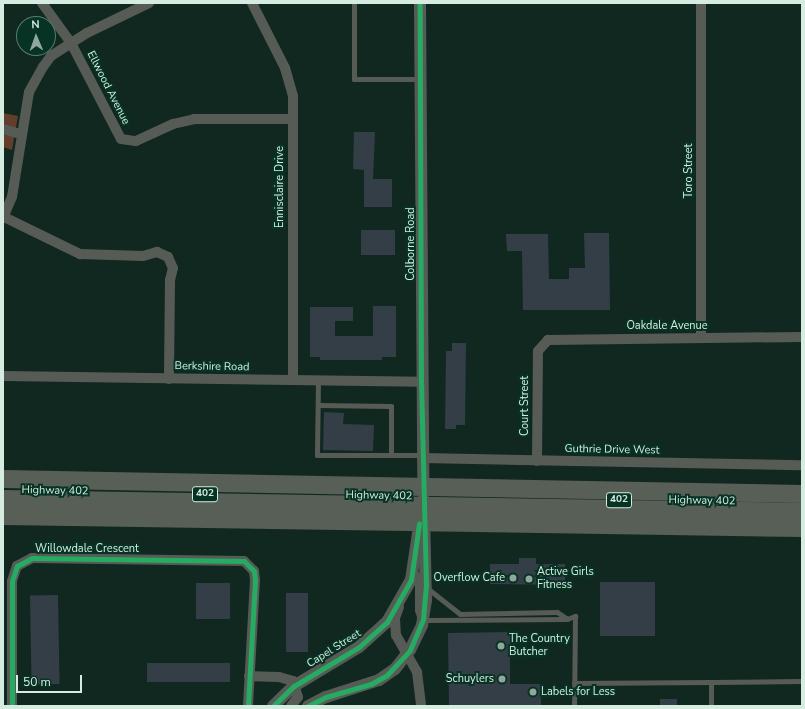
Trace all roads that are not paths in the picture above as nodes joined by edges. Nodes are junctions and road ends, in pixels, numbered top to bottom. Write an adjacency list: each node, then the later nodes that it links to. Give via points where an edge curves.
1 (42, 3): 7 (street, Ellwood Avenue)
2 (149, 3): 7 (street)
3 (252, 3): 9 (street, Ennisclaire Drive, via 290,83)
4 (354, 3): 8 (lane, via 354,79)
5 (420, 3): 8 (street, Colborne Road)
6 (700, 3): 14 (street, Toro Street)
7 (71, 42): 9 (street, Ellwood Avenue, via 114,129 126,141 136,141 173,124 194,119); 11 (street, via 51,56 39,73 29,92)
8 (420, 79): 20 (street, Colborne Road)
9 (292, 119): 18 (street, Ennisclaire Drive)
10 (3, 130): 11 (street)
11 (21, 134): 12 (street, via 12,197)
12 (3, 218): 17 (street, via 80,254 143,256 156,252 168,256 173,268 170,280)
13 (802, 337): 14 (street, Oakdale Avenue)
14 (701, 338): 15 (street, Oakdale Avenue, via 557,339 548,340)
15 (538, 351): 24 (street, Court Street)
16 (3, 376): 17 (street, Berkshire Road)
17 (169, 379): 18 (street, Berkshire Road)
18 (293, 380): 19 (street, Berkshire Road)
19 (318, 381): 20 (street, Berkshire Road); 21 (lane)
20 (421, 382): 23 (street, Colborne Road)
21 (318, 405): 22 (lane, via 391,406); 22 (lane, via 317,455)
22 (391, 455): 23 (lane)
23 (422, 456): 24 (street, Guthrie Drive West); 29 (street, Colborne Road)
24 (537, 461): 25 (street, Guthrie Drive West)
25 (802, 464)
26 (3, 478): 29 (highway)
27 (3, 491): 29 (highway, Highway 402 / 402)
28 (802, 494): 29 (highway)
29 (422, 501): 30 (highway, Highway 402 / 402); 31 (highway, Highway 402 / 402); 32 (highway); 33 (highway, Highway 402 / 402); 34 (street, Colborne Road); 35 (street, Colborne Road)
30 (802, 502)
31 (4, 512)
32 (802, 512)
33 (802, 528)
34 (416, 561): 36 (street, Colborne Road, via 412,580); 37 (lane, via 416,608)
35 (426, 588): 37 (street, Colborne Road); 38 (lane, via 460,614 556,612)
36 (400, 604): 40 (street, Colborne Road, via 395,618 396,635); 45 (street, Capel Street, via 387,622 364,642)
37 (423, 619): 38 (lane); 39 (street, Colborne Road)
38 (567, 619): 44 (lane, via 576,616)
39 (418, 633): 40 (street, Colborne Road); 46 (street, via 413,655)
40 (406, 655): 46 (street, Colborne Road, via 417,672); 51 (street, via 395,669 379,680 326,697)
41 (248, 676): 45 (street, via 287,678); 47 (street, Willowdale Crescent, via 256,580 254,571 249,566 236,559 32,558 24,561 14,572 11,593); 48 (street)
42 (802, 681): 43 (lane)
43 (711, 682): 44 (lane); 54 (lane)
44 (574, 683): 53 (lane)
45 (296, 685): 49 (street, Capel Street); 50 (street, via 298,697)
46 (421, 687): 52 (street, Colborne Road)
47 (12, 706)
48 (248, 706)
49 (273, 706)
50 (291, 706)
51 (308, 706)
52 (422, 706)
53 (574, 706)
54 (711, 706)

